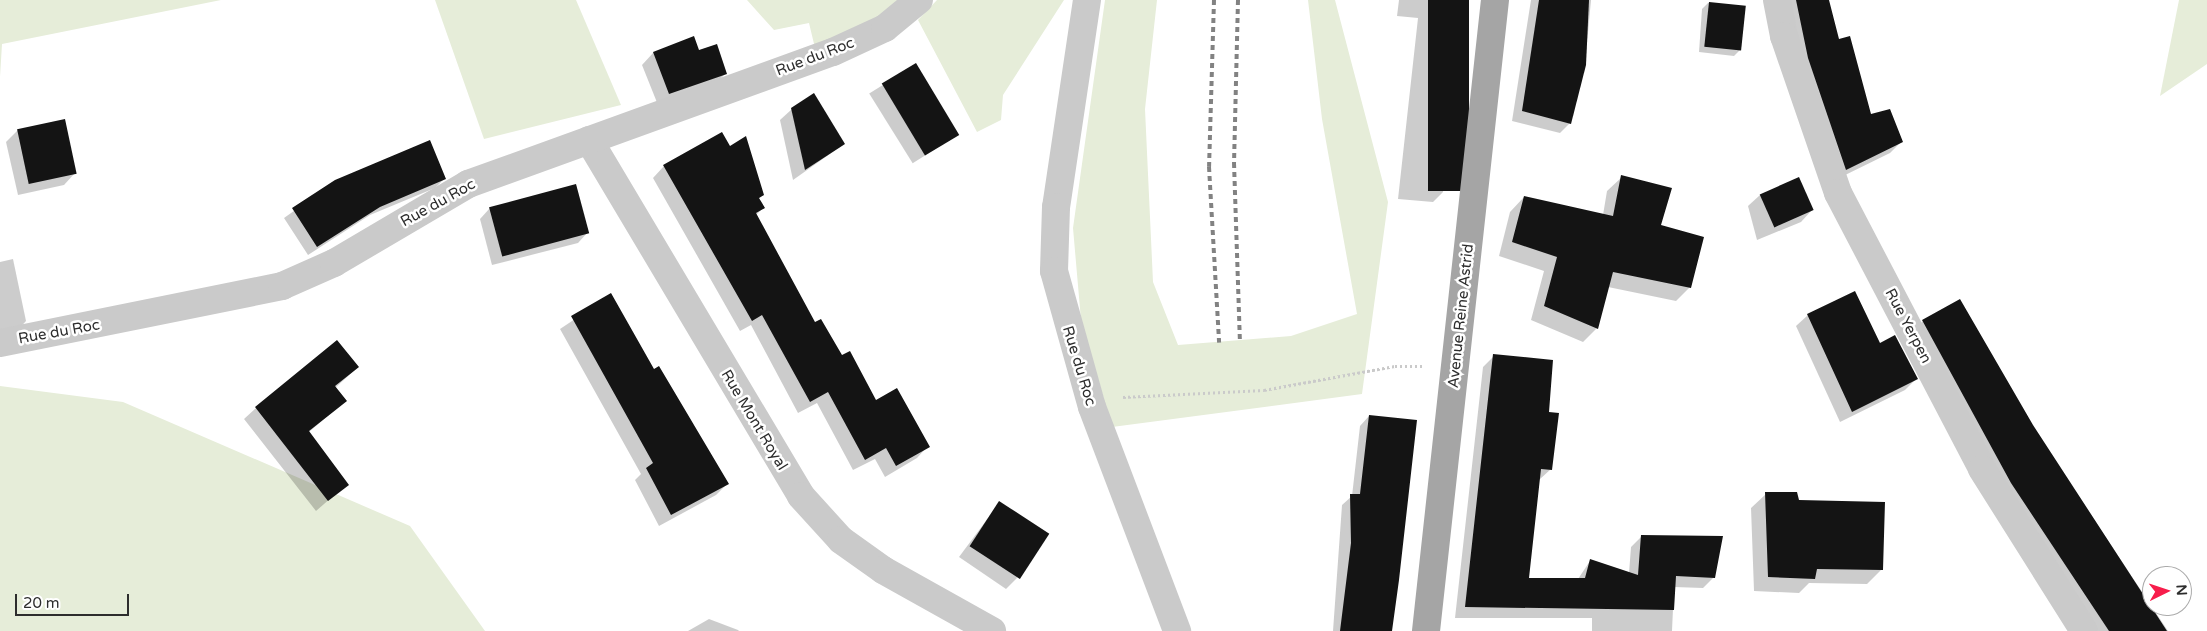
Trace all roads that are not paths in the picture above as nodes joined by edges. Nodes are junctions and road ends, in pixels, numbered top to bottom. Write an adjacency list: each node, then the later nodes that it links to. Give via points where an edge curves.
1 (919, 0): 5 (street, Rue du Roc, via 885,28 833,52)
2 (1087, 0): 8 (street, Rue du Roc, via 1056,207 1054,263 1062,311 1092,407)
3 (1495, 0): 9 (main road, Avenue Reine Astrid)
4 (1777, 0): 11 (street, Rue Yerpen, via 1784,36 1838,193 1982,469)
5 (589, 140): 6 (street, Rue du Roc, via 468,184 334,263 282,286); 7 (street, Rue Mont Royal, via 801,496 841,540 883,570)
6 (0, 342)
7 (992, 631)
8 (1177, 631)
9 (1426, 631): 10 (street)
10 (1437, 631)
11 (2084, 631)

